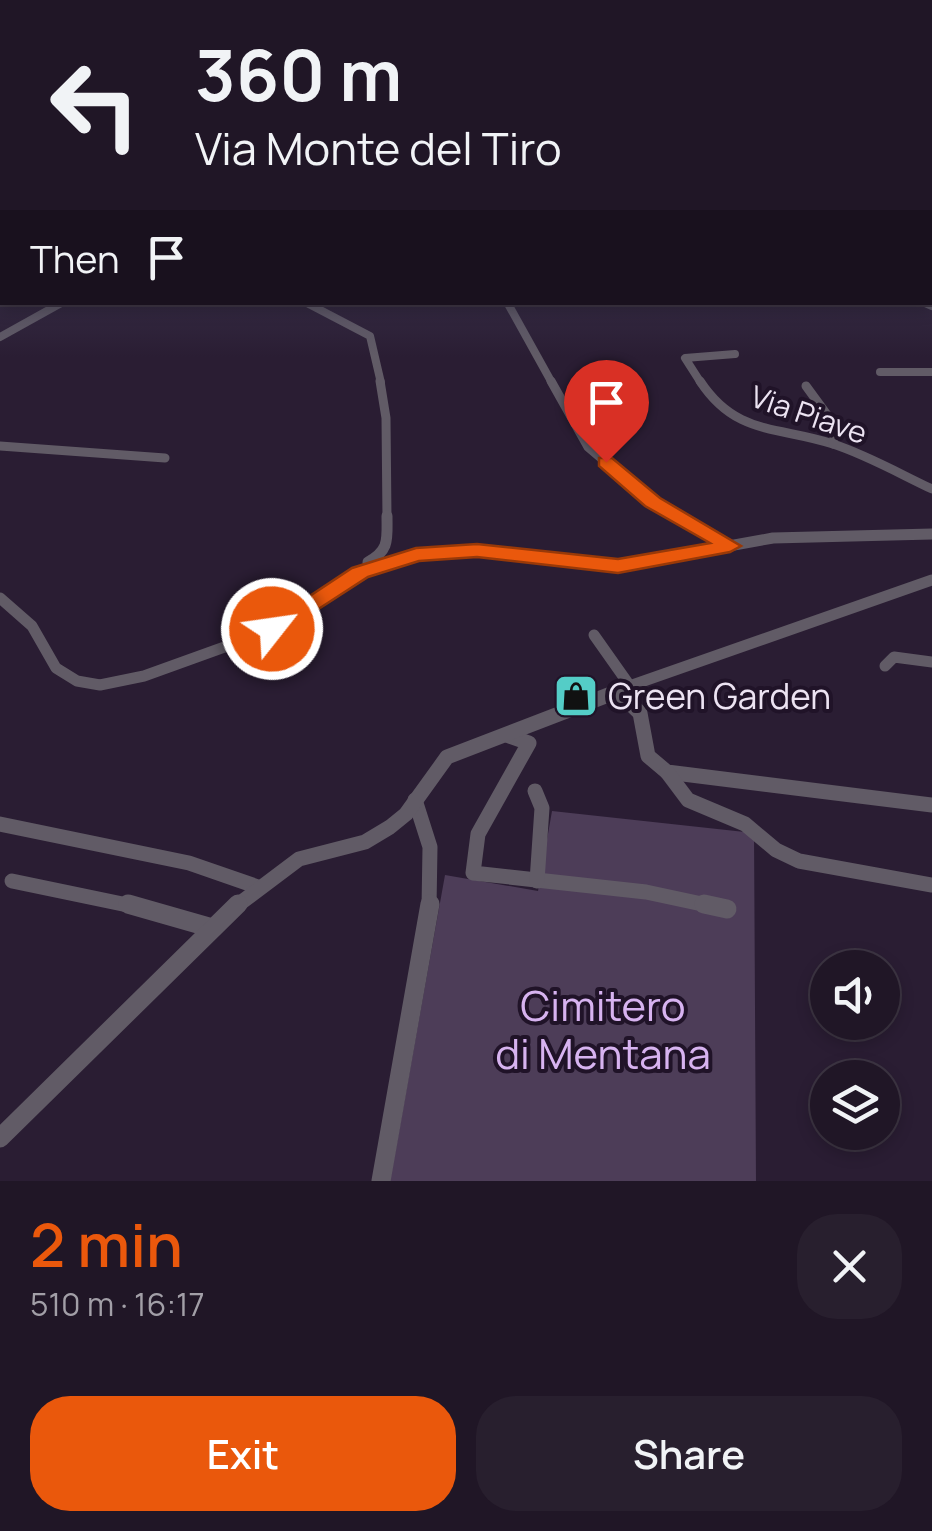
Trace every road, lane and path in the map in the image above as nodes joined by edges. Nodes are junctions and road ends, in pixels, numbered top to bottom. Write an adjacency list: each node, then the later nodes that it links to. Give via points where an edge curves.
1 (57, 305): 4 (street)
2 (311, 305): 15 (street, via 369,335 376,348 386,422 386,546)
3 (509, 305): 14 (street, via 588,447 652,502)
4 (0, 336)
5 (735, 354): 9 (street, Via Piave, via 686,357 714,403 760,430)
6 (880, 372): 7 (street)
7 (932, 372)
8 (806, 386): 9 (street, via 836,427)
9 (833, 444): 12 (street, Via Piave)
10 (0, 446): 11 (street)
11 (165, 458)
12 (932, 489)
13 (932, 534): 14 (street, via 799,536)
14 (730, 546): 15 (street, via 618,566 438,551)
15 (365, 570): 17 (street, via 265,632 105,684 76,682 60,671 32,626)
16 (932, 580): 21 (street)
17 (0, 598)
18 (594, 636): 21 (street)
19 (932, 662): 20 (street, via 894,657)
20 (885, 666)
21 (623, 688): 22 (street); 23 (street, via 640,712 648,756)
22 (509, 736): 25 (street, via 447,757); 28 (street, via 529,743 478,834 473,873)
23 (667, 772): 26 (street); 30 (street, via 691,805 740,822 782,854 824,868)
24 (535, 792): 28 (street, via 542,808)
25 (416, 800): 31 (street, via 365,842 299,859); 35 (street, via 430,847 430,898)
26 (932, 805)
27 (0, 824): 31 (street, via 180,861)
28 (537, 881): 32 (street, via 646,892)
29 (12, 882): 33 (street)
30 (932, 885)
31 (258, 887): 33 (street)
32 (727, 909)
33 (212, 928): 34 (street)
34 (0, 1138)
35 (381, 1181)

